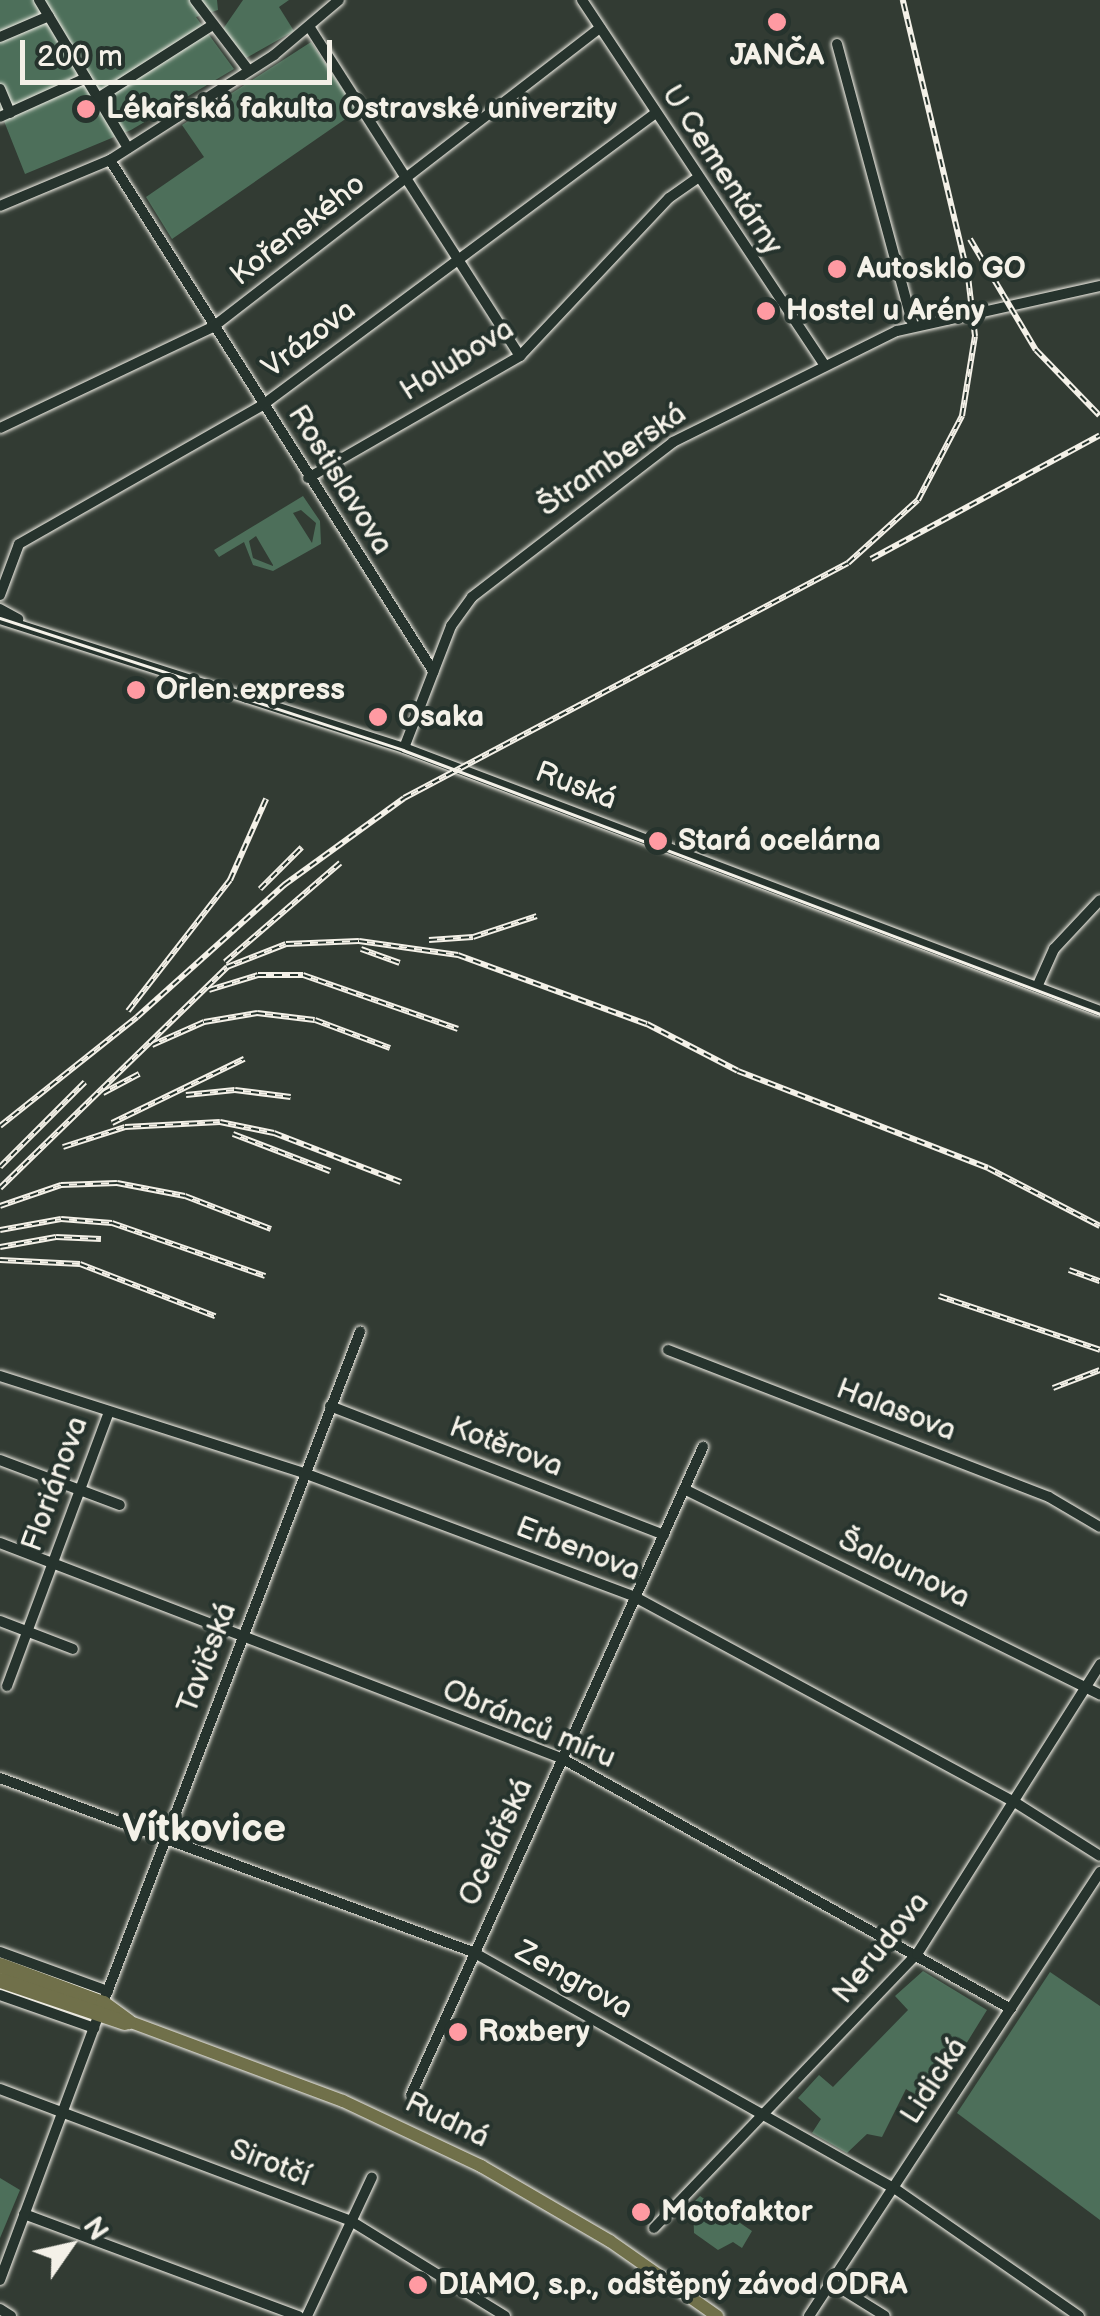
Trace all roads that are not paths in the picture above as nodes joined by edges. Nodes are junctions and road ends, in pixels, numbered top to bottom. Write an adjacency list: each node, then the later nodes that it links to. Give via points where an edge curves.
1 (40, 0): 5 (street)
2 (196, 0): 6 (street)
3 (339, 0): 7 (street)
4 (582, 0): 8 (street, U Cementárny)
5 (49, 16): 9 (street); 12 (street)
6 (211, 26): 11 (street); 14 (street)
7 (310, 28): 11 (street); 20 (street)
8 (600, 28): 15 (street, U Cementárny); 20 (street, Kořenského)
9 (0, 38)
10 (837, 44): 24 (street)
11 (249, 71): 17 (street)
12 (86, 78): 14 (street); 16 (street)
13 (0, 89): 16 (street)
14 (98, 98): 17 (street)
15 (656, 112): 19 (street, U Cementárny); 22 (street, Vrázova)
16 (5, 115)
17 (128, 148): 18 (street)
18 (110, 160): 21 (street); 25 (street, Rostislavova)
19 (698, 178): 26 (street, Holubova, via 668,198); 27 (street, U Cementárny)
20 (406, 179): 22 (street); 25 (street, Kořenského)
21 (0, 206)
22 (457, 259): 26 (street); 28 (street, Vrázova)
23 (1100, 286): 24 (street, Štramberská)
24 (913, 326): 27 (street, Štramberská)
25 (213, 327): 28 (street, Rostislavova); 29 (street, Kořenského)
26 (520, 356): 30 (street, Holubova)
27 (824, 364): 35 (street, Štramberská, via 672,442 484,585 456,617)
28 (264, 404): 30 (street, Rostislavova); 31 (street, Vrázova, via 19,544)
29 (0, 428)
30 (308, 478): 35 (street, Rostislavova)
31 (0, 595)
32 (0, 610): 34 (street, Ruská)
33 (0, 619): 34 (street, Ruská)
34 (28, 624): 36 (street, Ruská)
35 (434, 671): 36 (street, Štramberská)
36 (404, 748): 38 (street, Ruská)
37 (1100, 900): 38 (street, via 1054,948)
38 (1036, 987): 39 (street, Ruská)
39 (1100, 1011)
40 (360, 1332): 43 (street, Tavičská)
41 (668, 1350): 51 (street, Halasova, via 1059,1501)
42 (0, 1376): 44 (street, Erbenova)
43 (330, 1406): 47 (street, Tavičská); 52 (street, Kotěrova)
44 (108, 1412): 47 (street, Erbenova); 49 (street, Floriánova)
45 (703, 1447): 48 (street, Ocelářská)
46 (0, 1460): 49 (street)
47 (304, 1472): 55 (street, Erbenova); 58 (street, Tavičská)
48 (684, 1489): 52 (street, Ocelářská); 62 (street, Šalounova)
49 (79, 1490): 50 (street); 54 (street, Floriánova)
50 (120, 1505)
51 (1100, 1527)
52 (664, 1536): 55 (street, Ocelářská)
53 (0, 1543): 54 (street, Obránců míru)
54 (53, 1563): 57 (street, Floriánova); 58 (street, Obránců míru)
55 (635, 1597): 64 (street, Ocelářská); 66 (street, Erbenova)
56 (0, 1621): 57 (street)
57 (28, 1632): 59 (street); 61 (street, Floriánova)
58 (243, 1636): 64 (street, Obránců míru); 67 (street, Tavičská)
59 (73, 1649)
60 (1100, 1664): 62 (street, Nerudova)
61 (6, 1686)
62 (1086, 1686): 63 (street, Šalounova); 66 (street, Nerudova)
63 (1100, 1696)
64 (561, 1758): 71 (street, Ocelářská); 72 (street, Obránců míru)
65 (0, 1778): 67 (street, Zengrova)
66 (1016, 1803): 68 (street, Erbenova); 72 (street, Nerudova)
67 (165, 1837): 71 (street, Zengrova); 77 (street, Tavičská)
68 (1100, 1856)
69 (1100, 1872): 76 (street, Lidická)
70 (0, 1952): 77 (street)
71 (473, 1952): 80 (street, Ocelářská); 82 (street, Zengrova)
72 (917, 1954): 76 (street, Obránců míru); 82 (street, Nerudova)
73 (0, 1965): 77 (highway, Rudná)
74 (0, 1980): 77 (highway, Rudná)
75 (0, 1994): 77 (street)
76 (1011, 2009): 84 (street, Lidická)
77 (101, 2010): 78 (highway, Rudná); 81 (street, Tavičská)
78 (128, 2022): 96 (main road, Rudná, via 343,2101 481,2166 610,2241)
79 (0, 2089): 81 (street, Sirotčí)
80 (411, 2094)
81 (62, 2110): 85 (street, Tavičská); 86 (street, Sirotčí)
82 (767, 2116): 84 (street, Zengrova); 87 (street, Nerudova)
83 (372, 2178): 86 (street)
84 (894, 2188): 89 (street, Lidická); 90 (street, Zengrova)
85 (24, 2214): 88 (street, Tavičská); 93 (street)
86 (351, 2221): 94 (street); 95 (street, Sirotčí)
87 (654, 2228)
88 (0, 2280)
89 (832, 2282): 97 (street, Lidická); 98 (street)
90 (1063, 2305): 99 (street); 100 (street, Zengrova)
91 (0, 2309): 92 (street)
92 (11, 2316)
93 (298, 2316)
94 (307, 2316)
95 (505, 2316)
96 (717, 2316)
97 (809, 2316)
98 (885, 2316)
99 (1056, 2316)
100 (1079, 2316)

